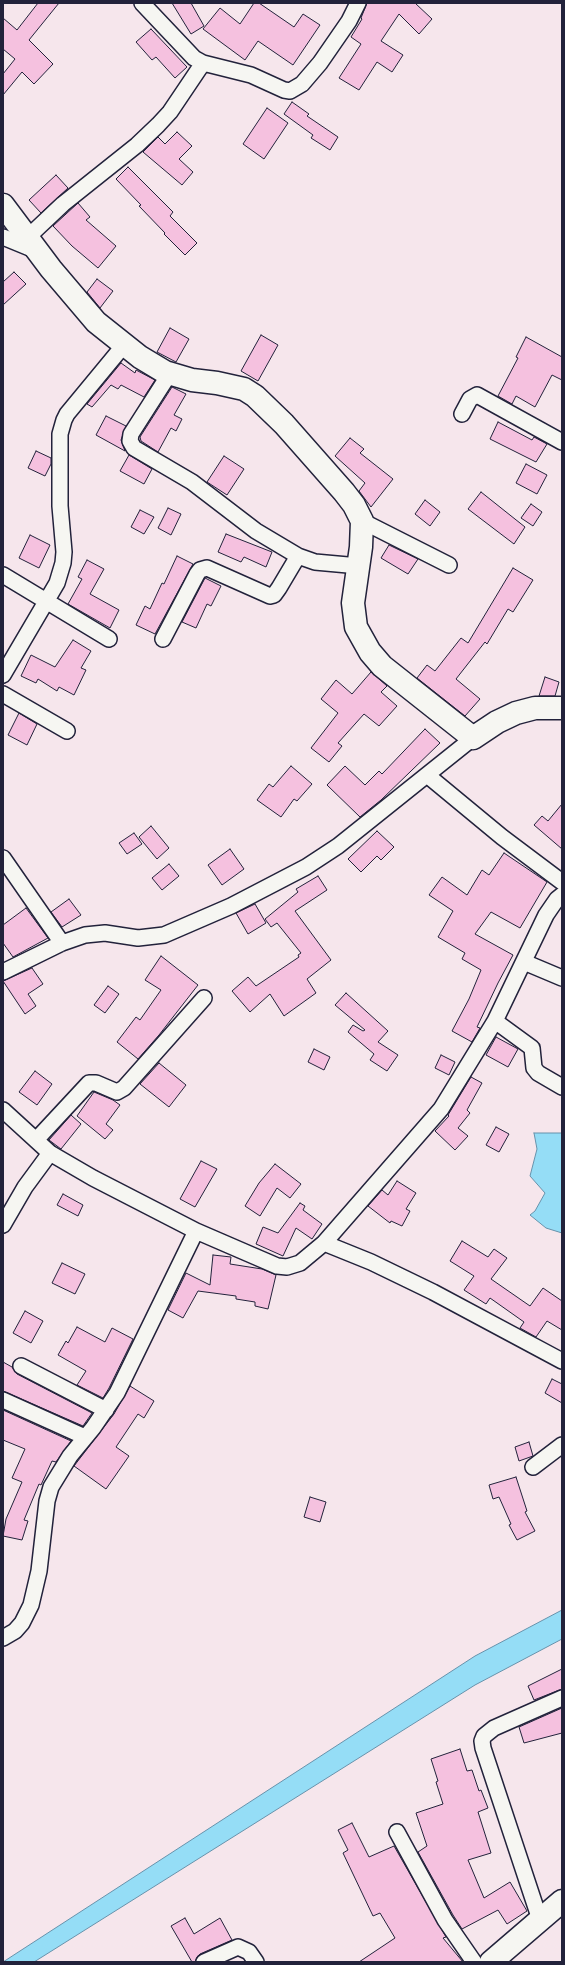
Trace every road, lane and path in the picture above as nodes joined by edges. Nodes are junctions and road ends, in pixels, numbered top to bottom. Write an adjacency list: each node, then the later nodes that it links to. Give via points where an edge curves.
1 (142, 3): 3 (street, via 187,53)
2 (358, 3): 3 (street, via 320,63 302,84 290,91 251,75)
3 (203, 63): 6 (street, via 158,125 137,145 62,204)
4 (3, 205): 6 (street)
5 (3, 237): 6 (street)
6 (33, 244): 7 (street, via 96,322)
7 (124, 344): 8 (street, via 153,366); 16 (street, via 67,414 62,426 60,506 64,552 57,583)
8 (170, 373): 11 (street, via 192,380 244,389 255,396 284,424 344,492); 12 (street, via 131,434 131,444 138,451 192,482 256,531)
9 (462, 414): 10 (street, via 470,399 477,395)
10 (562, 442)
11 (362, 521): 13 (street); 14 (street)
12 (298, 556): 14 (street, via 315,562); 18 (street, via 279,588 270,596 207,568 200,570)
13 (449, 565)
14 (359, 566): 23 (street, via 353,603 356,627 370,652 382,666)
15 (3, 575): 16 (street)
16 (46, 601): 17 (street); 19 (street)
17 (109, 639)
18 (163, 639)
19 (3, 675)
20 (3, 694): 22 (street)
21 (560, 704): 23 (street, via 516,713)
22 (67, 731)
23 (473, 738): 24 (street)
24 (427, 775): 26 (street); 28 (street, via 338,846 264,890 200,921 164,935 138,938 105,933 85,935)
25 (3, 858): 28 (street)
26 (562, 882)
27 (562, 895): 29 (street, via 546,915)
28 (62, 943): 30 (street)
29 (524, 962): 31 (street); 33 (street)
30 (3, 972)
31 (562, 978)
32 (204, 998): 36 (street, via 124,1088 117,1092 96,1083 89,1083)
33 (495, 1021): 34 (street, via 532,1048 534,1068 538,1074); 40 (street, via 441,1109)
34 (562, 1087)
35 (3, 1110): 36 (street)
36 (36, 1140): 37 (street)
37 (50, 1153): 38 (street, via 25,1187); 39 (street)
38 (3, 1225)
39 (196, 1231): 40 (street, via 277,1266 287,1267 300,1263); 44 (street, via 128,1373)
40 (324, 1243): 41 (street, via 433,1292)
41 (562, 1361)
42 (21, 1366): 44 (street)
43 (3, 1400): 45 (street)
44 (106, 1410): 45 (street)
45 (85, 1437): 48 (street, via 51,1487 39,1570 31,1605 22,1623)
46 (562, 1445): 47 (street)
47 (533, 1467)
48 (3, 1638)
49 (562, 1698): 52 (street, via 494,1728 482,1741)
50 (397, 1832): 55 (street, via 445,1920)
51 (562, 1901): 52 (street)
52 (540, 1920): 56 (street)
53 (204, 1962): 54 (street, via 238,1947 249,1952)
54 (256, 1962)
55 (474, 1962)
56 (491, 1962)

